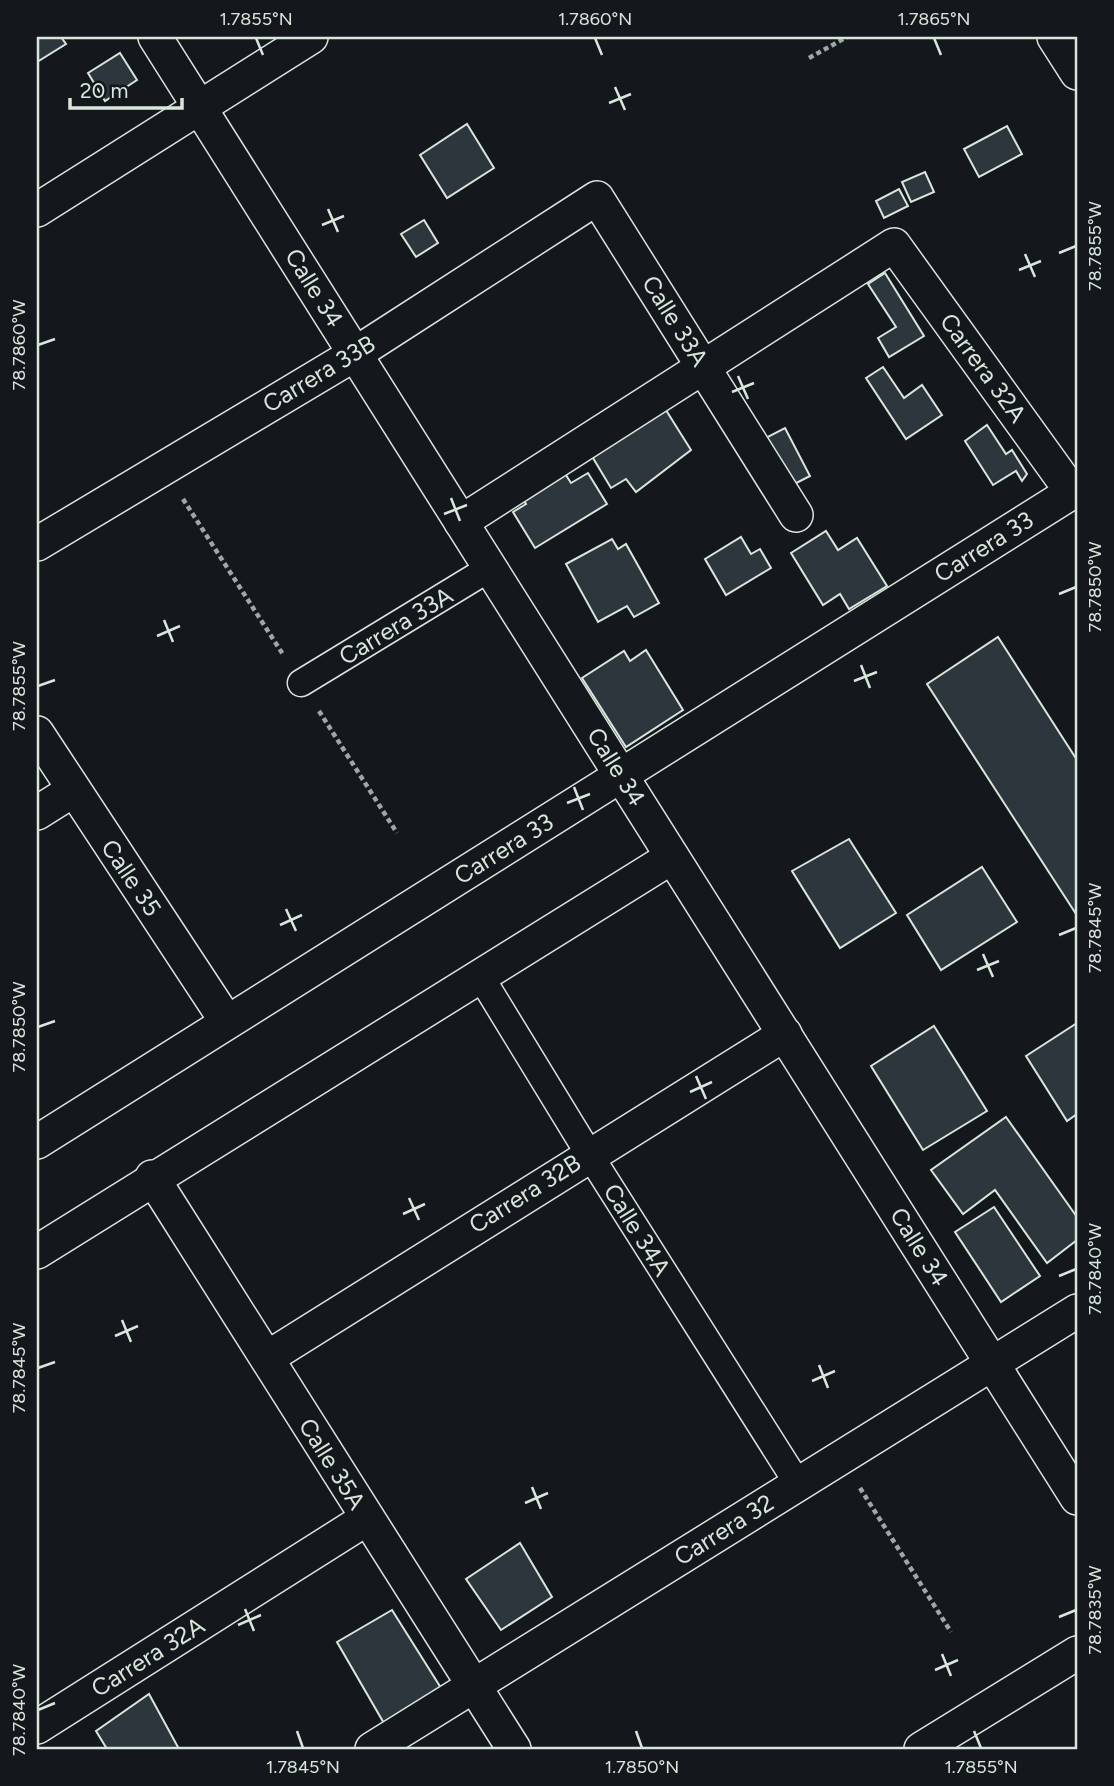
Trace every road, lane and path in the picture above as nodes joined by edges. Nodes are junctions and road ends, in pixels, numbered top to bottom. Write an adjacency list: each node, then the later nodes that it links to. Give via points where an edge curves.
1 (155, 37): 7 (street, Calle 34)
2 (311, 37): 7 (street)
3 (847, 37): 5 (path)
4 (1054, 37): 6 (street)
5 (809, 58)
6 (1077, 73)
7 (200, 107): 9 (street); 10 (street, Calle 34)
8 (597, 198): 10 (street, Carrera 33B); 11 (street, Calle 33A)
9 (37, 210)
10 (355, 354): 12 (street, Carrera 33B); 15 (street, Calle 34)
11 (704, 367): 13 (street, Carrera 32A, via 894,245); 14 (street, Calle 33A); 15 (street)
12 (163, 468): 16 (street, Carrera 33B); 18 (path)
13 (1075, 490): 20 (street, Carrera 33)
14 (796, 515)
15 (461, 522): 17 (street, Calle 34)
16 (37, 544)
17 (490, 568): 18 (street, Carrera 33A); 20 (street, Calle 34)
18 (301, 683): 23 (path)
19 (37, 733): 21 (street, Calle 35)
20 (621, 775): 24 (street, Calle 34); 26 (street, Carrera 33)
21 (72, 791): 22 (street); 26 (street, Calle 35)
22 (37, 813)
23 (397, 833)
24 (672, 857): 25 (street); 27 (street, Calle 34)
25 (479, 974): 29 (street, Calle 34A); 30 (street)
26 (227, 1022): 28 (street, Carrera 33)
27 (785, 1034): 29 (street, Carrera 32B); 34 (street, Calle 34)
28 (38, 1138)
29 (589, 1154): 33 (street, Carrera 32B); 36 (street, Calle 34A)
30 (152, 1177): 31 (street); 33 (street, Calle 35A)
31 (37, 1251)
32 (1077, 1311): 34 (street, Carrera 32)
33 (267, 1358): 38 (street, Calle 35A)
34 (992, 1363): 35 (street, Carrera 32); 37 (street, Calle 34)
35 (841, 1457): 36 (street, Carrera 32); 39 (path)
36 (798, 1484): 41 (street, Carrera 32)
37 (1077, 1498)
38 (366, 1519): 41 (street, Calle 35A); 42 (street, Carrera 32A)
39 (951, 1632)
40 (1077, 1653): 45 (street)
41 (473, 1686): 43 (street, Carrera 32); 44 (street, Calle 35A)
42 (37, 1727)
43 (372, 1749)
44 (514, 1749)
45 (921, 1749)

